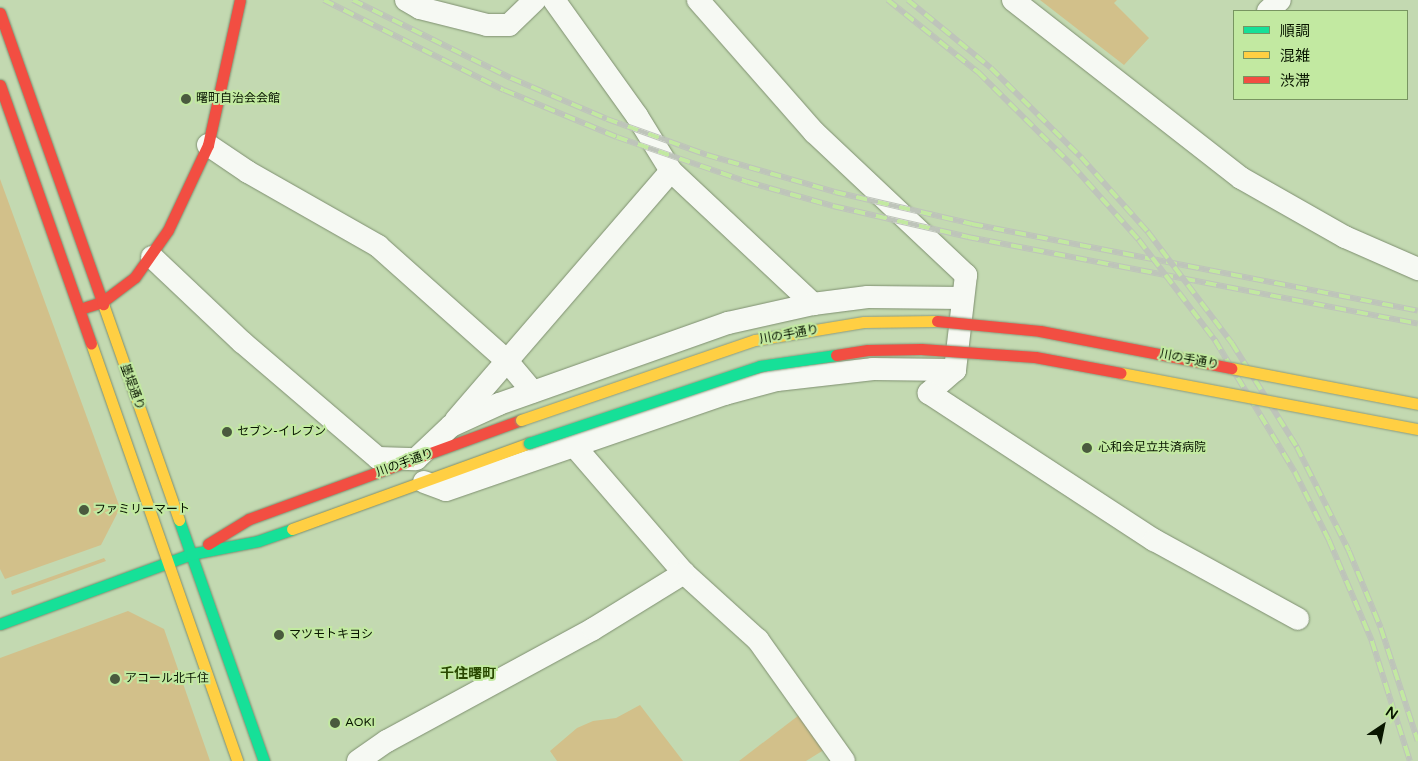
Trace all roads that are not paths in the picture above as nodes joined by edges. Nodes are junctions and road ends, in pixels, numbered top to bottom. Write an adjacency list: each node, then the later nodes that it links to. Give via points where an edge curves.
1 (240, 0): 9 (main road)
2 (406, 0): 3 (street, via 452,18 487,25 509,25)
3 (535, 0)
4 (554, 0): 10 (street, via 637,116)
5 (698, 0): 13 (street, via 814,132 966,274)
6 (1013, 0): 12 (street, via 1241,178 1345,236)
7 (0, 13): 14 (main road, 墨堤通り)
8 (0, 85): 16 (main road, 墨堤通り)
9 (208, 146): 11 (main road); 17 (street, via 378,246)
10 (671, 171): 15 (street); 17 (street)
11 (152, 257): 14 (main road, via 135,277); 24 (street, via 242,342 378,458)
12 (1418, 269)
13 (963, 298): 15 (street, via 878,297); 18 (street)
14 (102, 302): 16 (main road); 26 (main road, 墨堤通り)
15 (813, 304): 19 (street, via 728,322)
16 (80, 309): 27 (main road, 墨堤通り)
17 (507, 361): 19 (street); 21 (street)
18 (954, 370): 23 (street, via 873,369 777,380 725,394); 29 (street, via 929,393 1154,540)
19 (533, 392): 21 (street)
20 (1418, 404): 24 (main road, 川の手通り, bridge, via 1040,331 930,320 864,322 755,340)
21 (451, 426): 24 (street)
22 (1418, 429): 25 (main road, 川の手通り, bridge, via 1035,357 921,349 868,350 760,366)
23 (576, 448): 25 (street, via 446,490); 28 (street)
24 (416, 459): 26 (main road, 川の手通り, via 249,519)
25 (424, 482): 26 (main road, 川の手通り, via 258,541)
26 (191, 554): 27 (main road, 川の手通り); 32 (main road, 墨堤通り)
27 (168, 562): 30 (main road, 川の手通り); 31 (main road, 墨堤通り)
28 (684, 573): 33 (street, via 593,629); 34 (street, via 758,640)
29 (1298, 619)
30 (0, 624)
31 (237, 761)
32 (264, 761)
33 (358, 761)
34 (844, 761)

